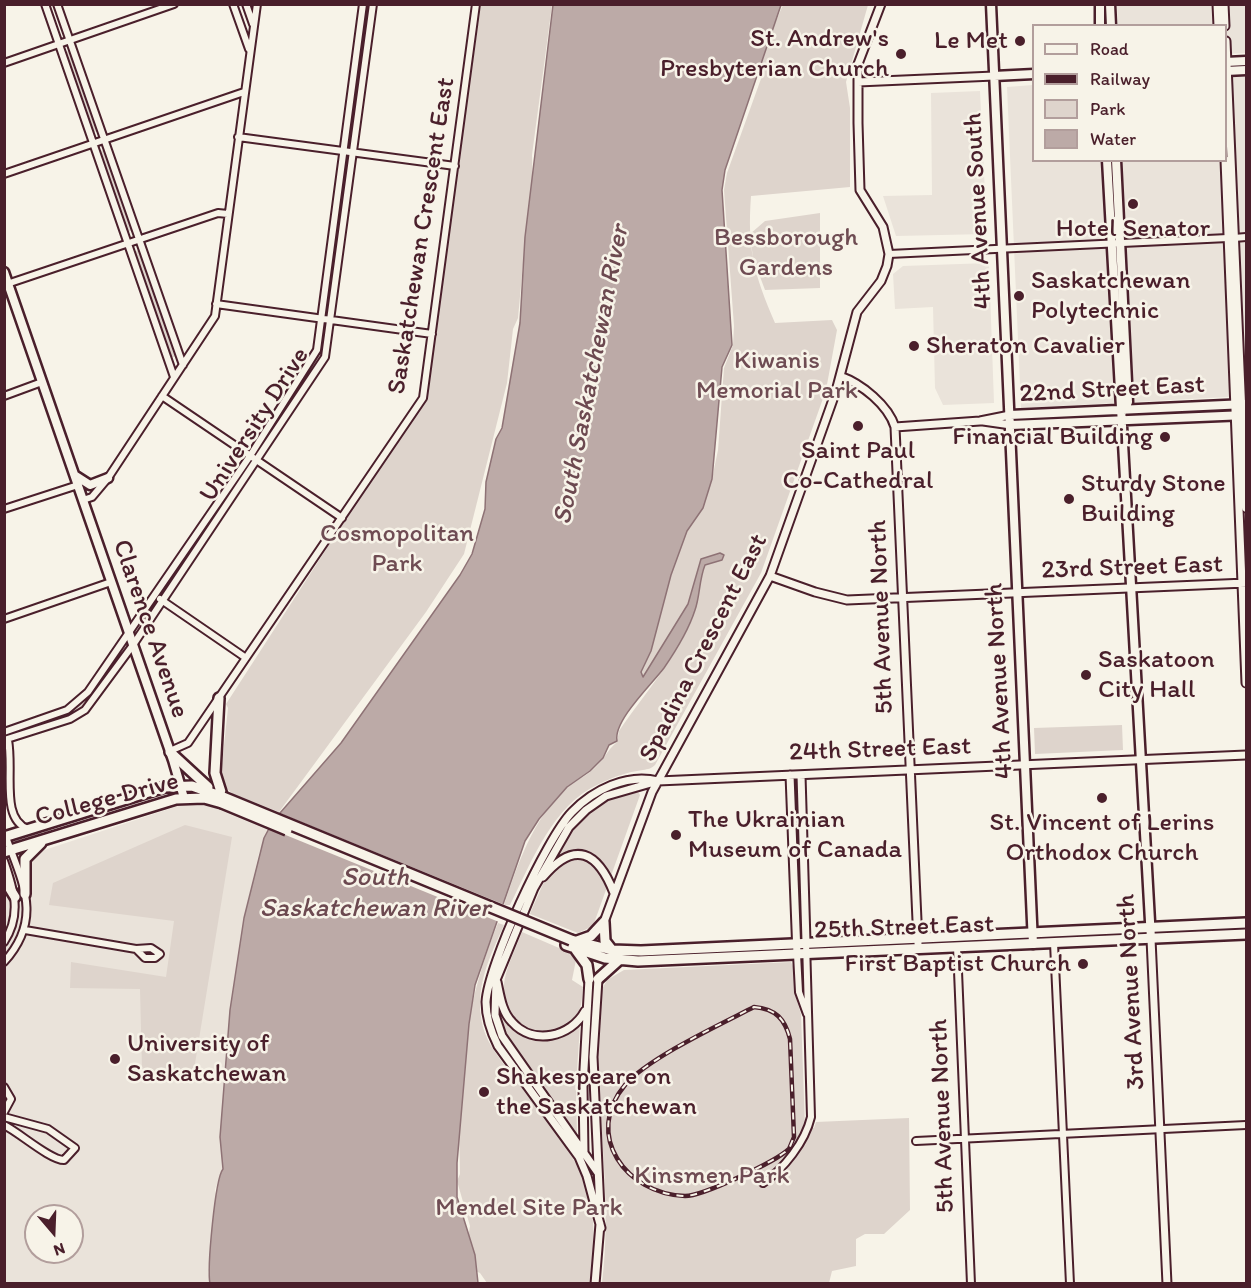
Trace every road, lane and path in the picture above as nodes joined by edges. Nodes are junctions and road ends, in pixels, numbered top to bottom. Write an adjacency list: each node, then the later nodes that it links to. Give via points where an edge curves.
1 (45, 4): 22 (street)
2 (57, 4): 21 (street)
3 (174, 4): 21 (street)
4 (233, 4): 23 (street)
5 (246, 4): 20 (street)
6 (257, 4): 20 (street)
7 (363, 4): 37 (street, University Drive)
8 (373, 4): 38 (street, University Drive)
9 (476, 4): 42 (street, Saskatchewan Crescent East)
10 (881, 4): 31 (street, via 858,64)
11 (992, 4): 30 (main road, 4th Avenue South)
12 (1100, 4): 16 (main road)
13 (1110, 4): 17 (main road)
14 (1217, 4): 18 (street)
15 (1224, 4): 19 (street)
16 (1100, 24)
17 (1111, 24)
18 (1218, 24)
19 (1225, 24)
20 (254, 27): 23 (street)
21 (69, 40): 22 (street); 35 (street)
22 (59, 44): 25 (street); 36 (street)
23 (250, 51): 32 (street)
24 (1246, 61): 26 (main road)
25 (4, 63)
26 (1227, 67)
27 (1227, 67): 28 (main road)
28 (1246, 70)
29 (1032, 74): 30 (main road)
30 (994, 76): 31 (street); 50 (main road, 4th Avenue South)
31 (858, 82): 51 (street, via 860,190 883,227)
32 (244, 92): 34 (street); 35 (street)
33 (1227, 101): 46 (street)
34 (238, 137): 37 (street); 44 (street)
35 (104, 140): 36 (street); 47 (street)
36 (93, 144): 43 (street); 48 (street)
37 (345, 151): 38 (street); 55 (street, University Drive)
38 (354, 153): 42 (street); 56 (street, University Drive)
39 (1107, 162): 49 (main road)
40 (1116, 162): 49 (main road)
41 (1225, 162): 46 (street)
42 (455, 166): 57 (street, Saskatchewan Crescent East)
43 (4, 174)
44 (228, 213): 47 (street); 54 (street)
45 (1246, 237): 46 (street)
46 (1231, 238): 49 (street); 64 (street)
47 (138, 240): 48 (street); 58 (street)
48 (127, 243): 53 (street); 60 (street)
49 (1116, 243): 50 (street); 67 (main road, 3rd Avenue North, via 1128,402)
50 (1002, 249): 51 (street); 65 (main road, 4th Avenue South)
51 (889, 254): 59 (street, Spadina Crescent East, via 881,281 856,312)
52 (4, 272): 53 (main road, Clarence Avenue)
53 (6, 285): 61 (main road, Clarence Avenue)
54 (216, 304): 55 (street); 58 (street, via 211,324)
55 (322, 318): 56 (street); 71 (street, University Drive, via 314,356)
56 (330, 319): 57 (street); 72 (street, University Drive, via 326,357)
57 (432, 334): 79 (street, Saskatchewan Crescent East, via 423,399)
58 (183, 364): 60 (street)
59 (840, 376): 70 (street, via 861,387 888,412); 80 (street, Spadina Crescent East)
60 (174, 377): 63 (street)
61 (42, 382): 62 (street); 73 (main road, Clarence Avenue)
62 (4, 396)
63 (162, 396): 71 (street); 74 (street)
64 (1242, 405): 66 (street); 67 (main road, 22nd Street East)
65 (1010, 415): 67 (main road, 22nd Street East); 68 (street, 22nd Street East); 69 (main road, 4th Avenue North)
66 (1242, 415): 67 (main road, 22nd Street East); 77 (street); 82 (street)
67 (1124, 416): 69 (main road, 22nd Street East); 83 (main road, 3rd Avenue North)
68 (980, 421): 69 (street, 22nd Street East); 70 (street, 22nd Street East)
69 (1011, 425): 84 (main road, 4th Avenue North)
70 (895, 427): 86 (street, 5th Avenue North)
71 (250, 456): 72 (street); 85 (street, University Drive)
72 (257, 461): 79 (street); 87 (street, University Drive)
73 (74, 475): 74 (main road, via 90,485); 75 (main road, Clarence Avenue)
74 (108, 478): 76 (street, via 92,497)
75 (78, 485): 76 (main road, Clarence Avenue); 78 (street)
76 (83, 500): 81 (main road, Clarence Avenue)
77 (1246, 508)
78 (4, 509)
79 (342, 518): 91 (street, Saskatchewan Crescent East)
80 (770, 576): 86 (street, 23rd Street East, via 838,599); 103 (street, Spadina Crescent East)
81 (111, 582): 88 (street); 89 (main road, Clarence Avenue)
82 (1245, 584): 83 (street, 23rd Street East); 92 (street)
83 (1132, 589): 84 (street, 23rd Street East); 98 (main road, 3rd Avenue North)
84 (1017, 593): 86 (street, 23rd Street East); 99 (main road, 4th Avenue North)
85 (155, 596): 87 (street); 89 (street, University Drive)
86 (902, 598): 100 (street, 5th Avenue North)
87 (162, 600): 90 (street, University Drive); 91 (street)
88 (4, 619)
89 (129, 634): 90 (main road, Clarence Avenue); 94 (street, University Drive, via 78,703)
90 (134, 645): 95 (street, University Drive, via 78,716); 96 (main road, Clarence Avenue)
91 (246, 658): 93 (street, Saskatchewan Crescent East)
92 (1246, 683)
93 (219, 698): 96 (street, Saskatchewan Crescent East, via 188,743); 105 (main road, via 215,773)
94 (4, 732)
95 (6, 740): 107 (street, University Drive, via 5,808 10,821)
96 (170, 752): 104 (main road, Clarence Avenue); 105 (main road)
97 (1246, 755): 98 (street, 24th Street East)
98 (1139, 760): 99 (street, 24th Street East); 119 (main road, 3rd Avenue North)
99 (1025, 765): 100 (street, 24th Street East); 121 (main road, 4th Avenue North)
100 (910, 771): 102 (street, 24th Street East); 123 (street, 5th Avenue North)
101 (790, 775): 102 (street, 24th Street East); 103 (street, 24th Street East); 127 (street)
102 (801, 775): 127 (street)
103 (658, 781): 113 (street, via 606,796 585,810 569,827); 114 (street, Spadina Crescent East); 151 (street, via 649,778 614,785 566,818 530,882 489,979 487,1015 498,1046 579,1157)
104 (181, 784): 105 (main road, College Drive); 106 (main road, Clarence Avenue); 107 (main road, College Drive)
105 (220, 797): 106 (main road, College Drive); 126 (main road, bridge)
106 (184, 798): 108 (main road, College Drive)
107 (29, 829): 109 (main road, College Drive)
108 (54, 836): 110 (main road, College Drive); 115 (main road, via 26,857)
109 (5, 837): 110 (street)
110 (8, 851): 115 (street)
111 (4, 861): 116 (street)
112 (4, 879): 116 (main road)
113 (534, 888): 114 (street, via 557,860 584,855 595,859 606,872); 139 (street)
114 (614, 893): 117 (street, Spadina Crescent East)
115 (26, 894): 120 (street)
116 (15, 897): 125 (street, via 14,920)
117 (604, 922): 126 (main road, via 584,940); 134 (main road, via 605,941)
118 (1246, 923): 119 (main road, 25th Street East)
119 (1150, 928): 121 (main road, 25th Street East); 124 (main road, 3rd Avenue North)
120 (25, 930): 132 (street); 137 (street)
121 (1033, 932): 123 (main road, 25th Street East); 129 (main road, 4th Avenue North)
122 (1246, 934): 124 (main road, 25th Street East)
123 (918, 937): 127 (main road, 25th Street East); 131 (street, 5th Avenue North)
124 (1151, 939): 128 (main road, 25th Street East); 145 (street, 3rd Avenue North)
125 (4, 942)
126 (568, 942): 133 (main road, 25th Street East); 134 (main road, 25th Street East)
127 (801, 943): 134 (main road, 25th Street East); 135 (street)
128 (1054, 943): 129 (main road, 25th Street East); 146 (street)
129 (1033, 944): 130 (main road, 25th Street East)
130 (957, 947): 131 (main road, 25th Street East); 147 (street, 5th Avenue North)
131 (918, 948): 135 (main road, 25th Street East)
132 (136, 949)
133 (576, 950): 136 (main road, 25th Street East); 138 (main road)
134 (612, 950)
135 (802, 953): 136 (main road, 25th Street East); 152 (street, via 810,992 810,1125 782,1169)
136 (618, 961): 138 (main road)
137 (4, 962)
138 (594, 979): 140 (street); 150 (street)
139 (496, 980): 140 (street, via 512,1022 534,1035 550,1036 569,1029); 149 (street, via 495,1015 502,1036)
140 (586, 1009): 149 (street)
141 (4, 1088): 142 (street, via 12,1099)
142 (4, 1114): 143 (street, via 48,1129 75,1148 64,1160 56,1160)
143 (4, 1125)
144 (1246, 1125): 145 (street)
145 (1161, 1129): 146 (street); 157 (street, 3rd Avenue North)
146 (1064, 1134): 147 (street); 156 (street)
147 (964, 1139): 148 (street); 155 (street, 5th Avenue North)
148 (915, 1141)
149 (584, 1152): 150 (street); 151 (street)
150 (598, 1173): 153 (street)
151 (587, 1176): 153 (street)
152 (763, 1183)
153 (600, 1228): 154 (street)
154 (595, 1284)
155 (971, 1284)
156 (1070, 1284)
157 (1167, 1284)

